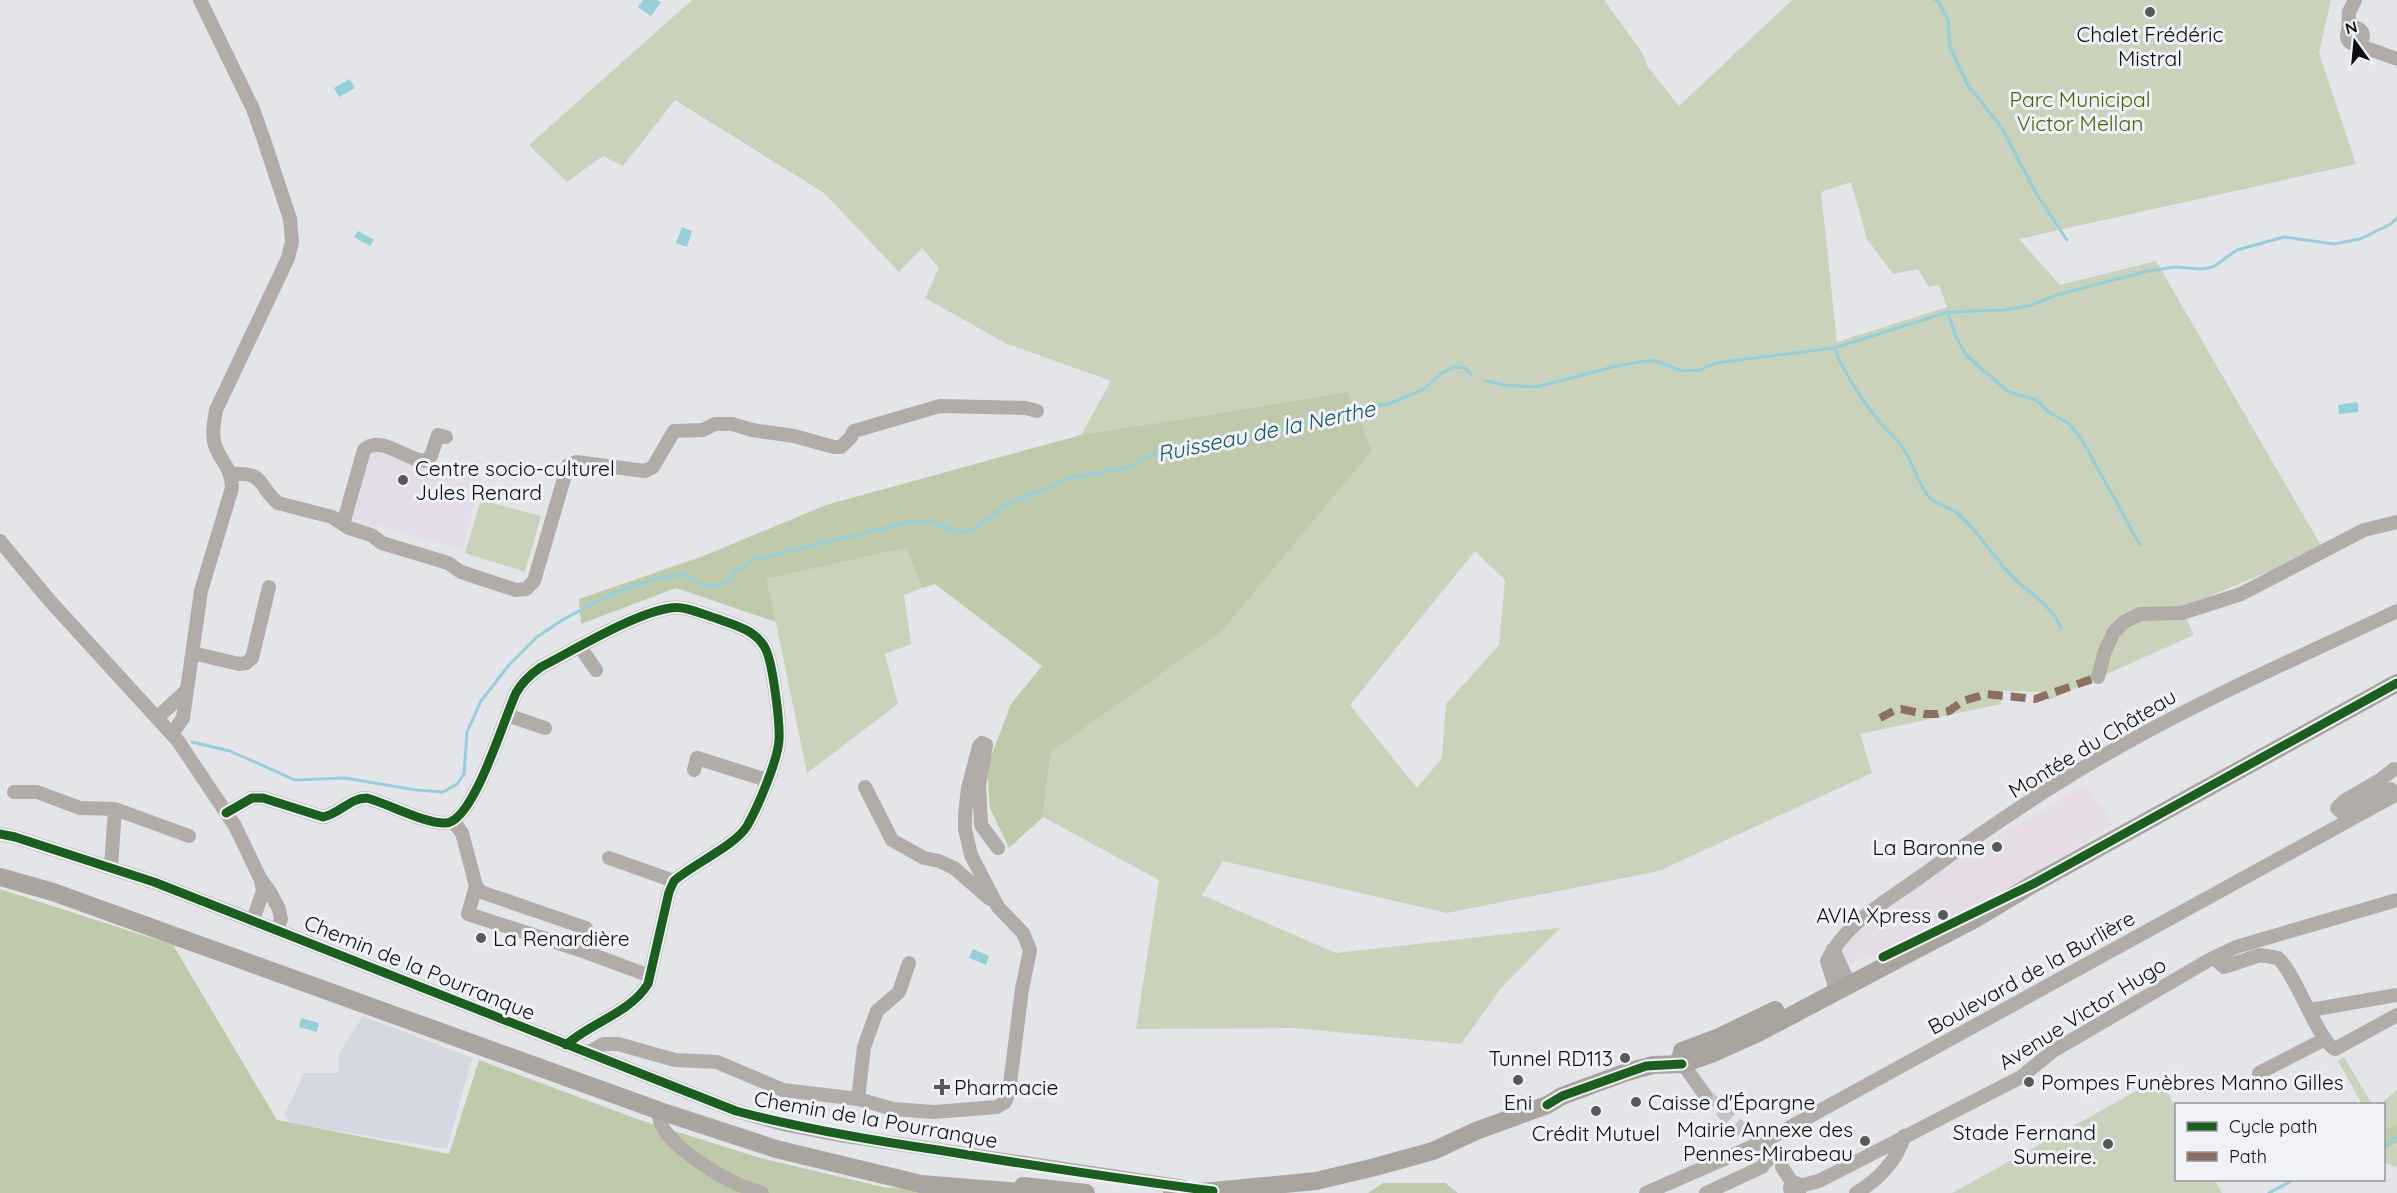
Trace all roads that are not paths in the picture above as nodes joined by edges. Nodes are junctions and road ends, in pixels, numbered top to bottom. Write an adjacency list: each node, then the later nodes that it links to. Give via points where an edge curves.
1 (200, 0): 6 (street, via 253,109 290,219 292,242 216,410 216,448)
2 (2355, 1): 3 (street, via 2356,36)
3 (2397, 59)
4 (1037, 411): 8 (street, via 940,406 854,431 841,447 732,424 715,424 702,430 674,431 653,468 645,471 576,462 568,465 534,581 526,589 516,590 461,572 448,563 382,543)
5 (446, 437): 8 (street, via 438,435 431,456 425,461 377,443 370,444 364,450)
6 (231, 474): 8 (street, via 255,476 278,503 332,517); 13 (street, via 232,488 201,591)
7 (2397, 522): 15 (street, via 2364,530 2241,594 2182,613 2140,614 2124,622 2105,651)
8 (343, 524)
9 (0, 541): 19 (street)
10 (269, 588): 13 (street, via 252,658 238,664)
11 (2397, 611): 50 (street, Montée du Château, via 2223,692 2124,744 2031,801 1850,929 1833,949)
12 (580, 647): 14 (street); 18 (street, via 528,676); 24 (street, via 672,607 753,633 765,646 771,664 779,740)
13 (193, 653): 17 (street)
14 (596, 670)
15 (2098, 677)
16 (2397, 683): 50 (main road, via 2033,884)
17 (186, 691): 19 (street); 21 (street, via 183,718)
18 (507, 715): 20 (street); 30 (street, via 471,798)
19 (158, 717): 21 (street)
20 (545, 729)
21 (172, 734): 29 (street)
22 (2394, 769): 27 (street, via 2337,808 2344,812 2392,789)
23 (694, 770): 24 (street, via 697,758)
24 (766, 780): 39 (street, via 746,827 736,838)
25 (865, 787): 43 (street, via 892,840 924,858 954,868)
26 (14, 792): 28 (street, via 37,792 80,808)
27 (2396, 795): 63 (street, Boulevard de la Burlière)
28 (115, 808): 32 (street); 36 (street)
29 (226, 813): 30 (street, via 252,798 262,798 323,817 359,798 367,798 429,820); 38 (street)
30 (453, 821): 40 (street, via 462,833)
31 (0, 834): 36 (street)
32 (189, 836)
33 (998, 848): 43 (street, via 981,825 979,786 986,745 982,743 968,788 965,829 971,855)
34 (609, 858): 39 (street)
35 (0, 867): 41 (main road)
36 (111, 867): 44 (street)
37 (0, 877): 41 (main road)
38 (260, 878): 44 (street, via 263,891); 45 (street, via 279,909)
39 (674, 881): 49 (street)
40 (476, 886): 46 (street, via 481,892 586,928); 46 (street, via 468,914)
41 (53, 892): 61 (main road)
42 (2397, 900): 47 (street, Avenue Victor Hugo, via 2246,944)
43 (998, 907): 60 (street, via 1023,933 1030,950 1005,1102 997,1107 934,1112 893,1109)
44 (253, 920): 45 (street, Chemin de la Pourranque)
45 (277, 930): 55 (street, Chemin de la Pourranque)
46 (580, 950): 49 (street)
47 (2214, 958): 52 (street, via 2224,967 2260,955 2278,958); 62 (street, Avenue Victor Hugo, via 2053,1051 2021,1077)
48 (909, 963): 60 (street, via 899,992 877,1011 864,1047)
49 (650, 976): 55 (street, via 640,997 582,1031)
50 (1842, 980): 57 (main road); 57 (main road, via 1823,998 1758,1033)
51 (2397, 995): 52 (street)
52 (2310, 1010): 54 (street)
53 (2397, 1015): 54 (street, via 2339,1048 2331,1047)
54 (2325, 1039): 58 (street)
55 (566, 1045): 56 (street, Chemin de la Pourranque)
56 (587, 1053): 60 (street, via 604,1044 618,1044 675,1060 717,1062 783,1090); 65 (street, Chemin de la Pourranque, via 736,1111 787,1125)
57 (1679, 1059): 59 (street); 68 (main road, via 1627,1072 1562,1096 1433,1151 1339,1176)
58 (2259, 1073)
59 (1705, 1095)
60 (858, 1099)
61 (660, 1110): 66 (main road, via 776,1149); 69 (street, via 660,1124 671,1138 731,1181)
62 (1904, 1136): 67 (street, Avenue Victor Hugo, via 1819,1181); 75 (street, via 1874,1183)
63 (1763, 1142): 73 (street, Boulevard de la Burlière); 74 (street, via 1768,1157 1762,1167)
64 (1782, 1167): 67 (street, Avenue Victor Hugo)
65 (1068, 1171): 68 (street, Chemin de la Pourranque); 71 (street)
66 (880, 1174): 70 (main road, via 921,1184); 71 (main road)
67 (1792, 1188)
68 (1213, 1191): 72 (main road)
69 (762, 1193)
70 (1035, 1193)
71 (1087, 1193)
72 (1172, 1193)
73 (1646, 1193)
74 (1706, 1193)
75 (1856, 1193)

